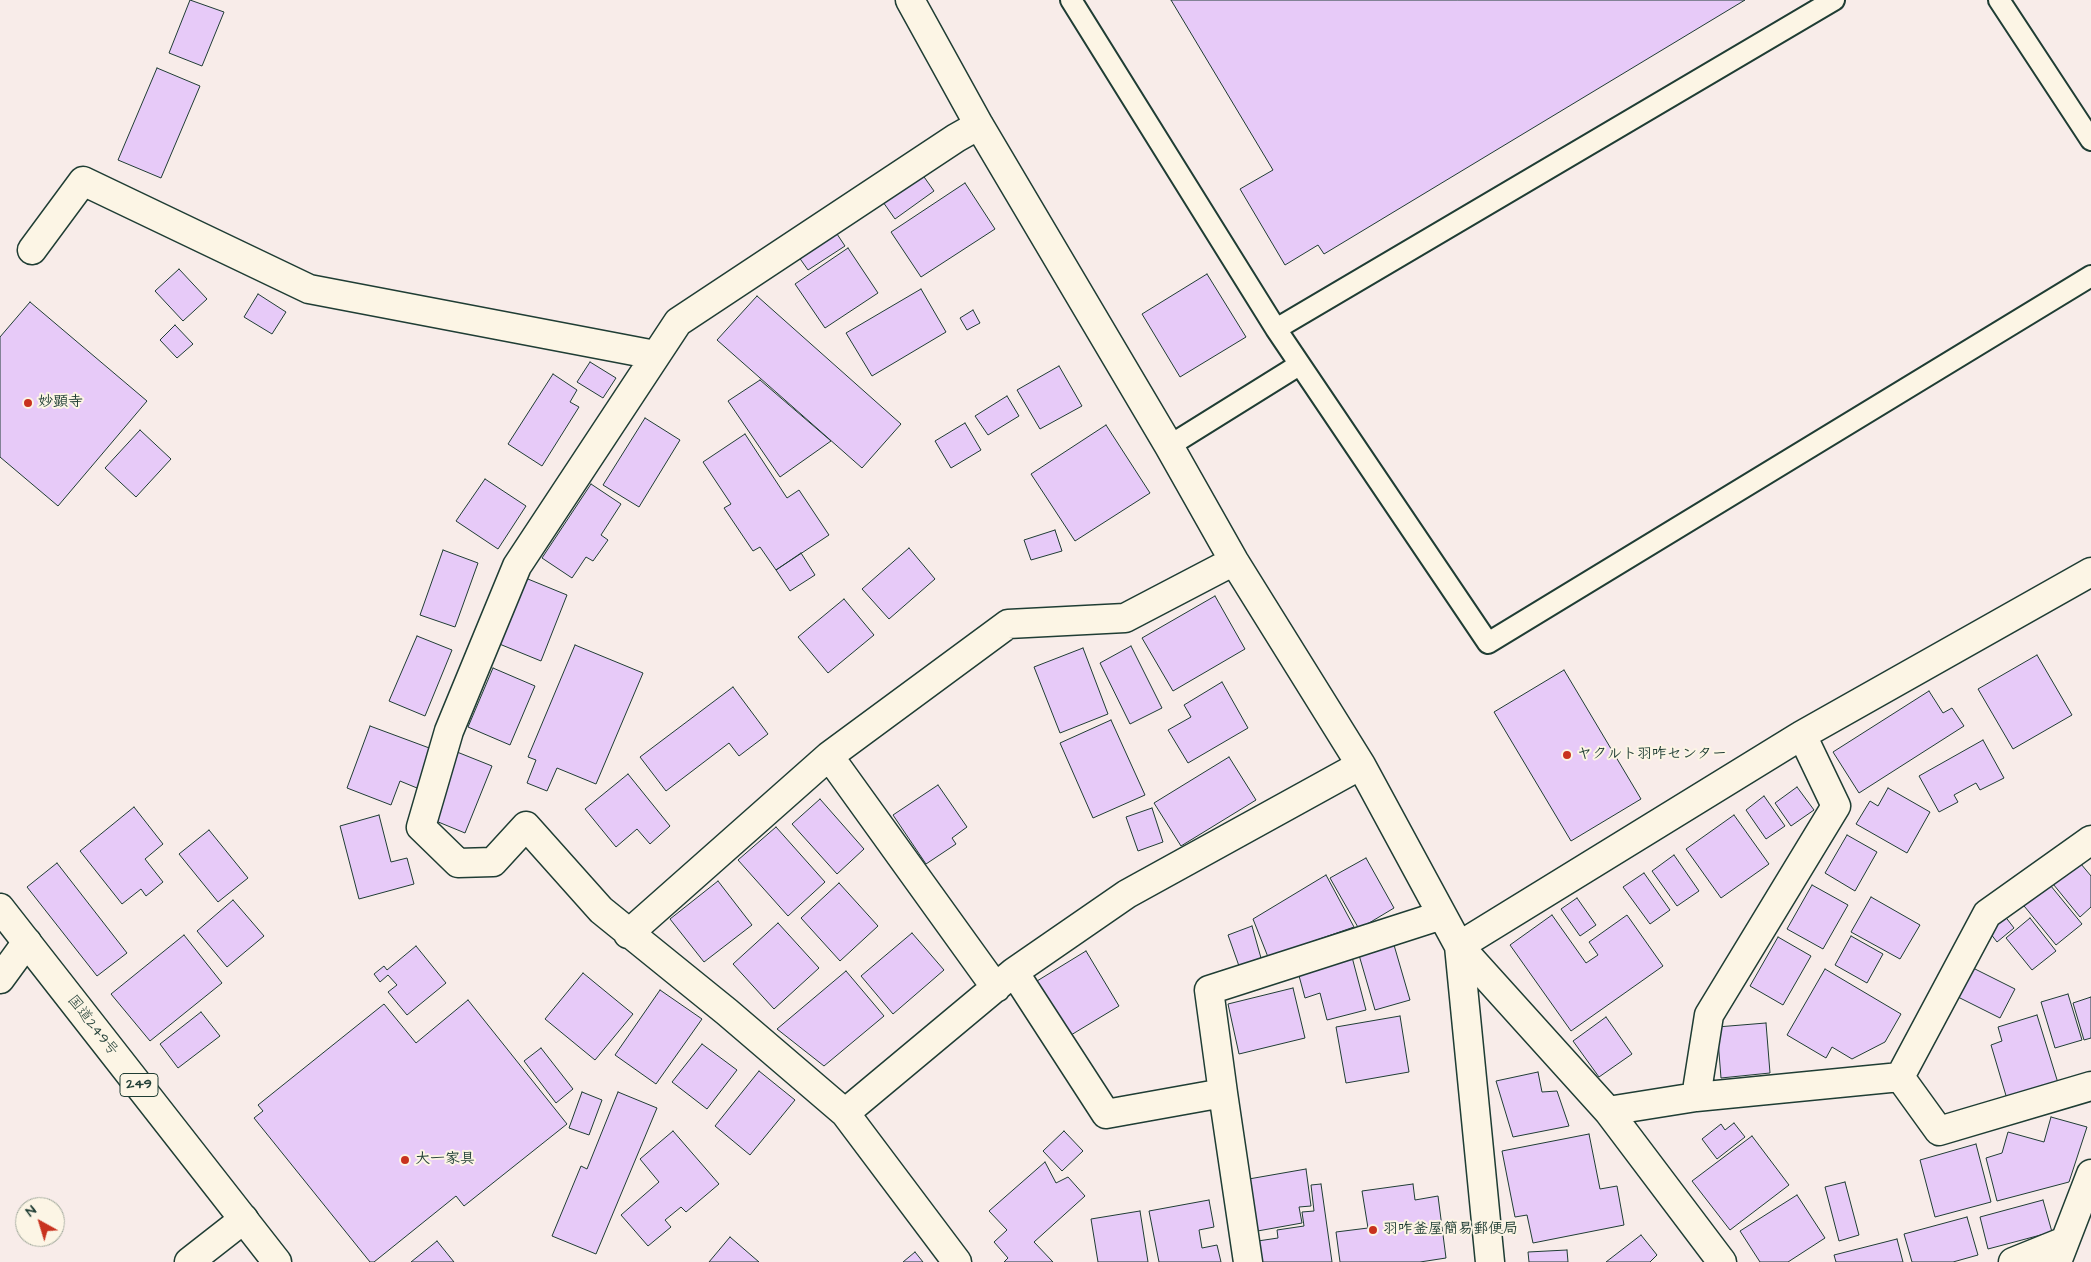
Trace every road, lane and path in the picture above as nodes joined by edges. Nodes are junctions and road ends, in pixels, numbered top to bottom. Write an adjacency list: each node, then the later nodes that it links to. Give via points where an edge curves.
1 (910, 0): 5 (main road)
2 (1071, 0): 9 (lane)
3 (1834, 0): 9 (lane)
4 (1999, 0): 6 (lane)
5 (979, 125): 10 (main road, via 678,322); 12 (main road)
6 (2091, 140)
7 (32, 250): 10 (main road, via 83,182 309,289)
8 (2091, 276): 11 (lane, via 1488,643)
9 (1276, 329): 11 (lane)
10 (655, 355): 21 (main road, via 517,566 449,731 420,827 458,863 493,862 526,826 601,910)
11 (1299, 365): 12 (lane)
12 (1169, 446): 13 (main road)
13 (1234, 561): 16 (main road, via 1126,618 1008,624); 17 (main road)
14 (2091, 572): 15 (main road)
15 (1802, 735): 23 (main road); 29 (main road, via 1836,806 1709,1015)
16 (830, 756): 21 (main road); 25 (main road)
17 (1361, 765): 20 (main road); 25 (main road, via 1127,894)
18 (2091, 840): 26 (main road, via 1987,914)
19 (0, 908): 22 (main road, 国道249号 / 249)
20 (1442, 915): 23 (main road); 28 (main road, via 1209,990)
21 (628, 934): 31 (main road, via 727,1012)
22 (27, 942): 24 (main road); 33 (main road, 国道249号 / 249)
23 (1459, 946): 30 (main road); 39 (main road)
24 (2, 974)
25 (1005, 980): 28 (main road, via 1106,1114); 31 (main road)
26 (1900, 1078): 27 (main road, via 1939,1131); 29 (main road)
27 (2091, 1086)
28 (1223, 1094): 38 (main road)
29 (1696, 1097): 30 (main road)
30 (1608, 1111): 40 (main road)
31 (844, 1113): 37 (main road)
32 (2091, 1174): 34 (main road)
33 (244, 1219): 35 (main road); 36 (main road, 国道249号 / 249)
34 (2061, 1251): 41 (main road)
35 (189, 1262)
36 (278, 1262)
37 (957, 1262)
38 (1248, 1262)
39 (1490, 1262)
40 (1722, 1262)
41 (2013, 1262)

